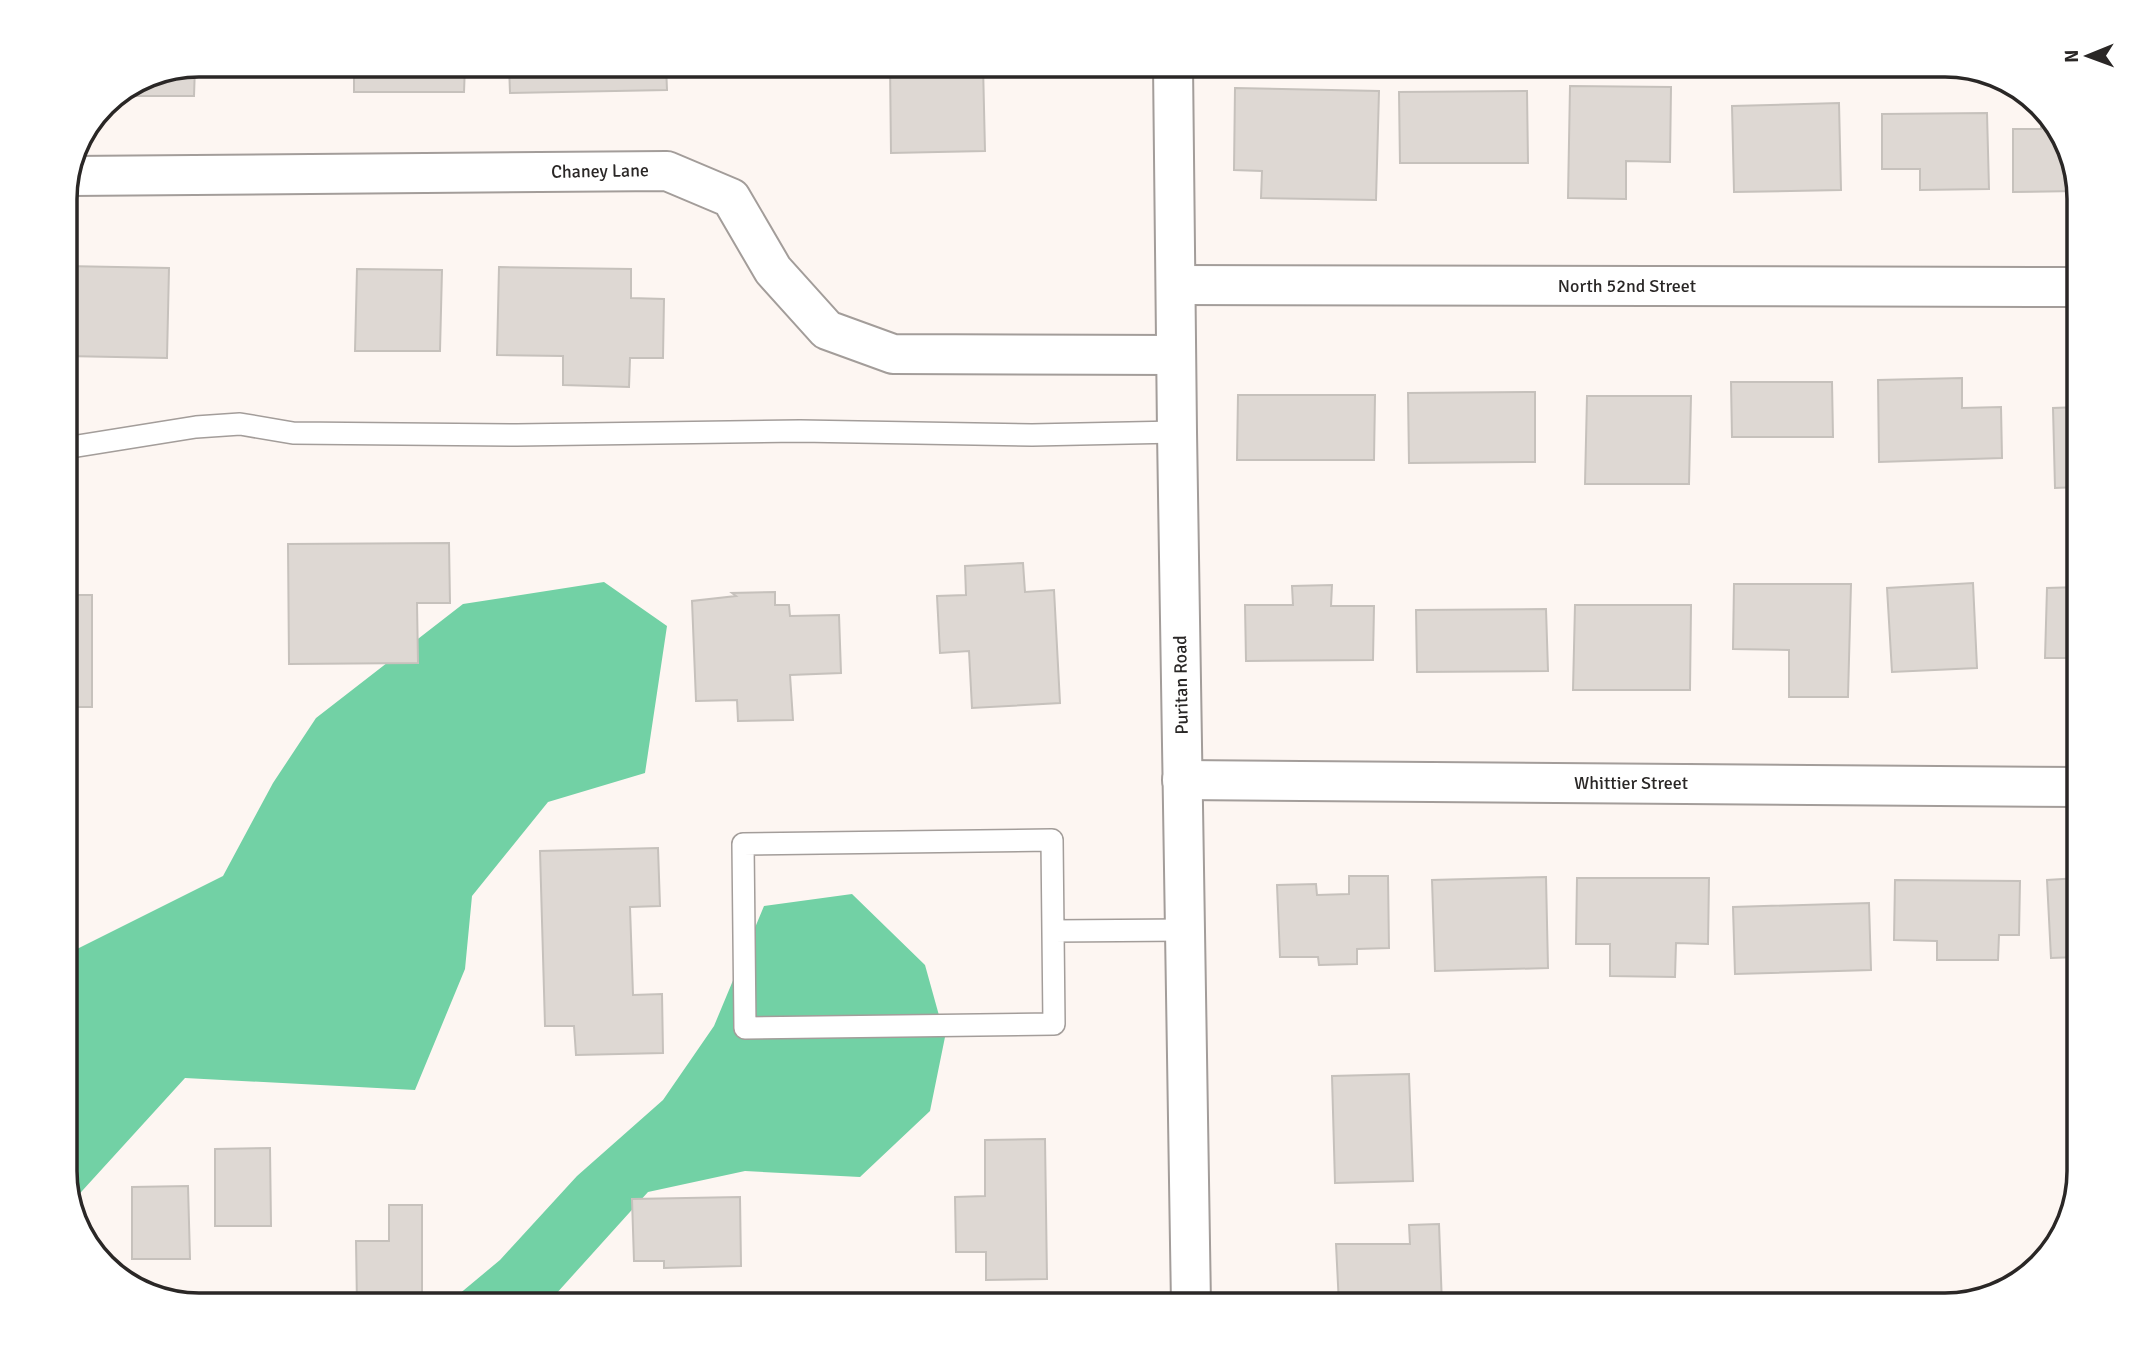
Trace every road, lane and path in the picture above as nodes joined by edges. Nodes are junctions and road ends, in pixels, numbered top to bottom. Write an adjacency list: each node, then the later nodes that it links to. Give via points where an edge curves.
1 (1174, 77): 3 (street, Puritan Road)
2 (80, 176): 5 (street, Chaney Lane, via 667,171 731,198 773,270 827,330 893,354)
3 (1176, 285): 4 (street, North 52nd Street); 5 (street, Puritan Road)
4 (2067, 287)
5 (1176, 355): 6 (street, Puritan Road)
6 (1177, 432): 7 (lane, via 517,435 293,433 240,424); 8 (street, Puritan Road)
7 (77, 446)
8 (1182, 780): 9 (street, Whittier Street); 10 (street, Puritan Road)
9 (2067, 787)
10 (1185, 930): 11 (lane); 12 (street, Puritan Road)
11 (1053, 931): 11 (lane, via 1054,1024 745,1028 743,844 1052,840)
12 (1191, 1293)

